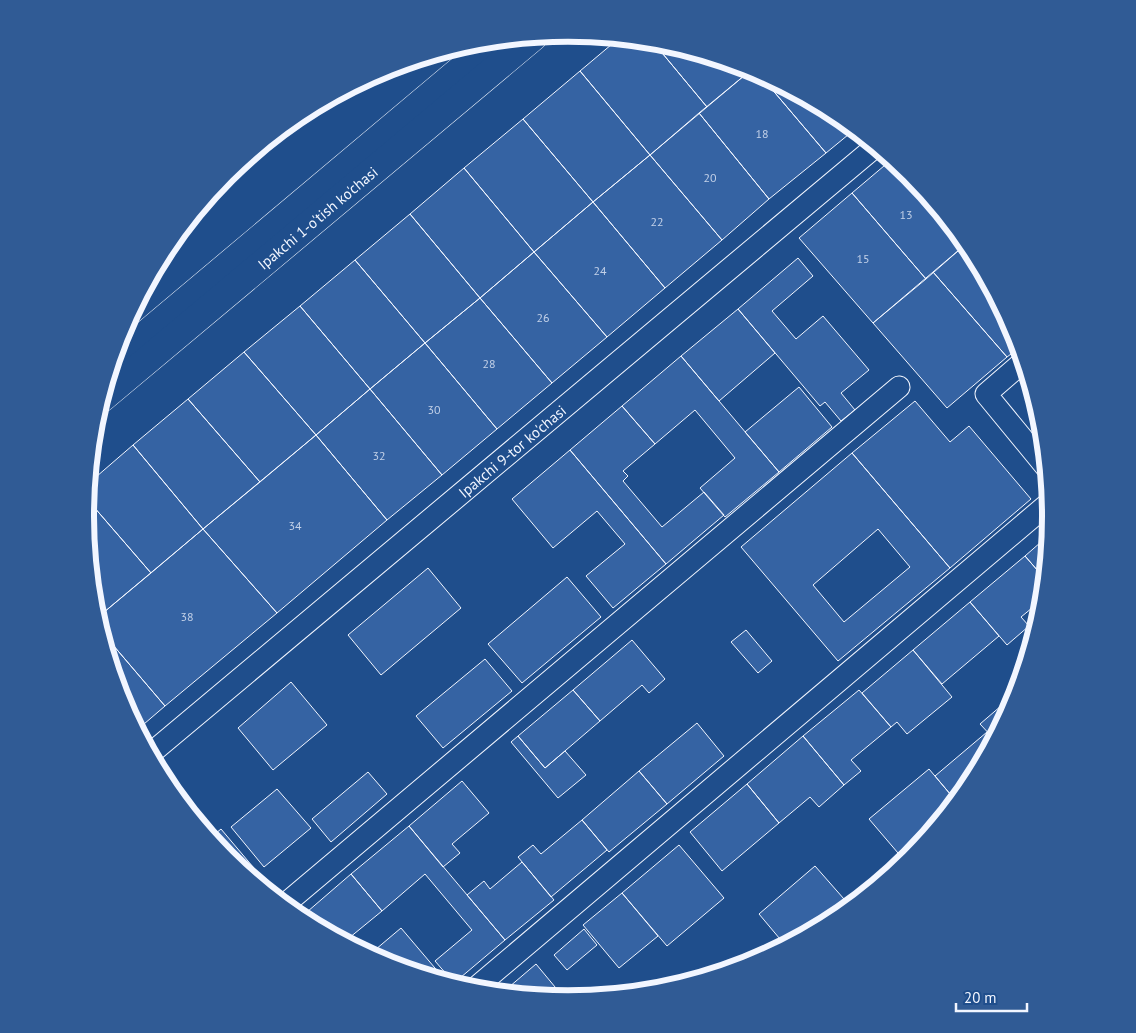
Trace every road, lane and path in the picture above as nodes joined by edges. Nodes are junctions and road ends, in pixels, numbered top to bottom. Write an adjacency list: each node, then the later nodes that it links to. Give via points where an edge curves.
1 (523, 45): 7 (main road, Ipakchi 1-o'tish ko'chasi)
2 (483, 51): 4 (main road, Ipakchi 1-o'tish ko'chasi)
3 (870, 151): 10 (street, Ipakchi 9-tor ko'chasi)
4 (123, 354)
5 (1018, 367): 8 (street, via 986,394)
6 (899, 387): 11 (street)
7 (111, 390)
8 (1038, 458)
9 (1042, 509): 12 (street)
10 (156, 749)
11 (290, 900)
12 (482, 982)

